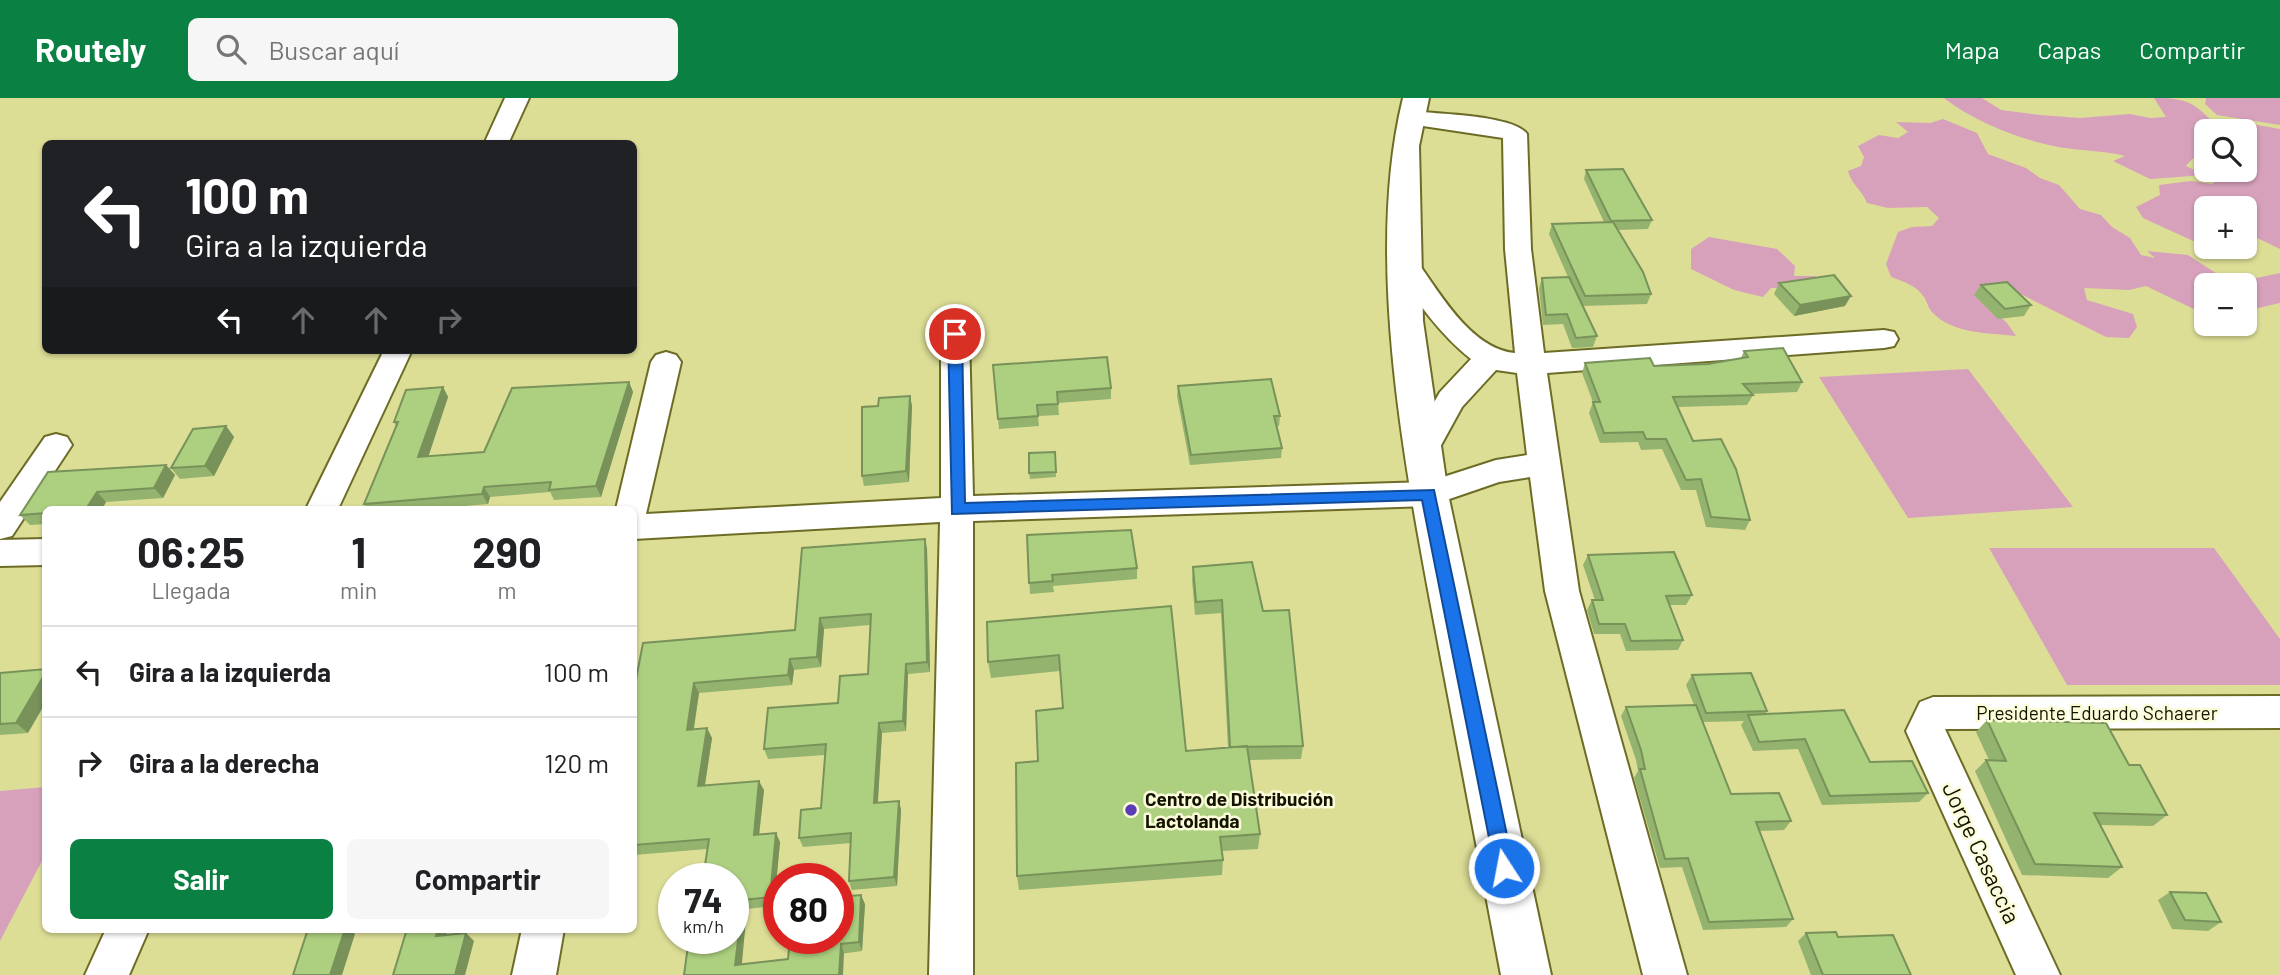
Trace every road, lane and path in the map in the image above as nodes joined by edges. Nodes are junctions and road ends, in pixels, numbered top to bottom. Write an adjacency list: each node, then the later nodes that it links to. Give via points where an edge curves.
1 (517, 98): 3 (street)
2 (1414, 108): 4 (highway, via 1405,146); 10 (street, via 1516,134 1518,249)
3 (498, 140)
4 (1404, 263): 8 (street, via 1442,314); 12 (highway)
5 (955, 334): 17 (street)
6 (1884, 340): 10 (street)
7 (396, 354): 15 (street)
8 (1491, 359): 10 (street); 12 (street, via 1460,385)
9 (666, 362): 16 (street)
10 (1531, 364): 13 (street)
11 (56, 445): 18 (street)
12 (1423, 450): 14 (highway)
13 (1544, 463): 14 (street, via 1496,471); 30 (street, via 1562,591)
14 (1429, 494): 17 (street); 29 (highway)
15 (323, 506)
16 (633, 506)
17 (957, 509): 19 (street); 28 (street)
18 (0, 527)
19 (637, 527)
20 (42, 552): 21 (street)
21 (0, 553)
22 (2280, 712): 23 (street, Presidente Eduardo Schaerer, via 1933,713)
23 (1924, 731): 31 (street, Jorge Casaccia)
24 (126, 933): 26 (street)
25 (542, 933): 27 (street)
26 (107, 975)
27 (534, 975)
28 (951, 975)
29 (1526, 975)
30 (1665, 975)
31 (2038, 975)

